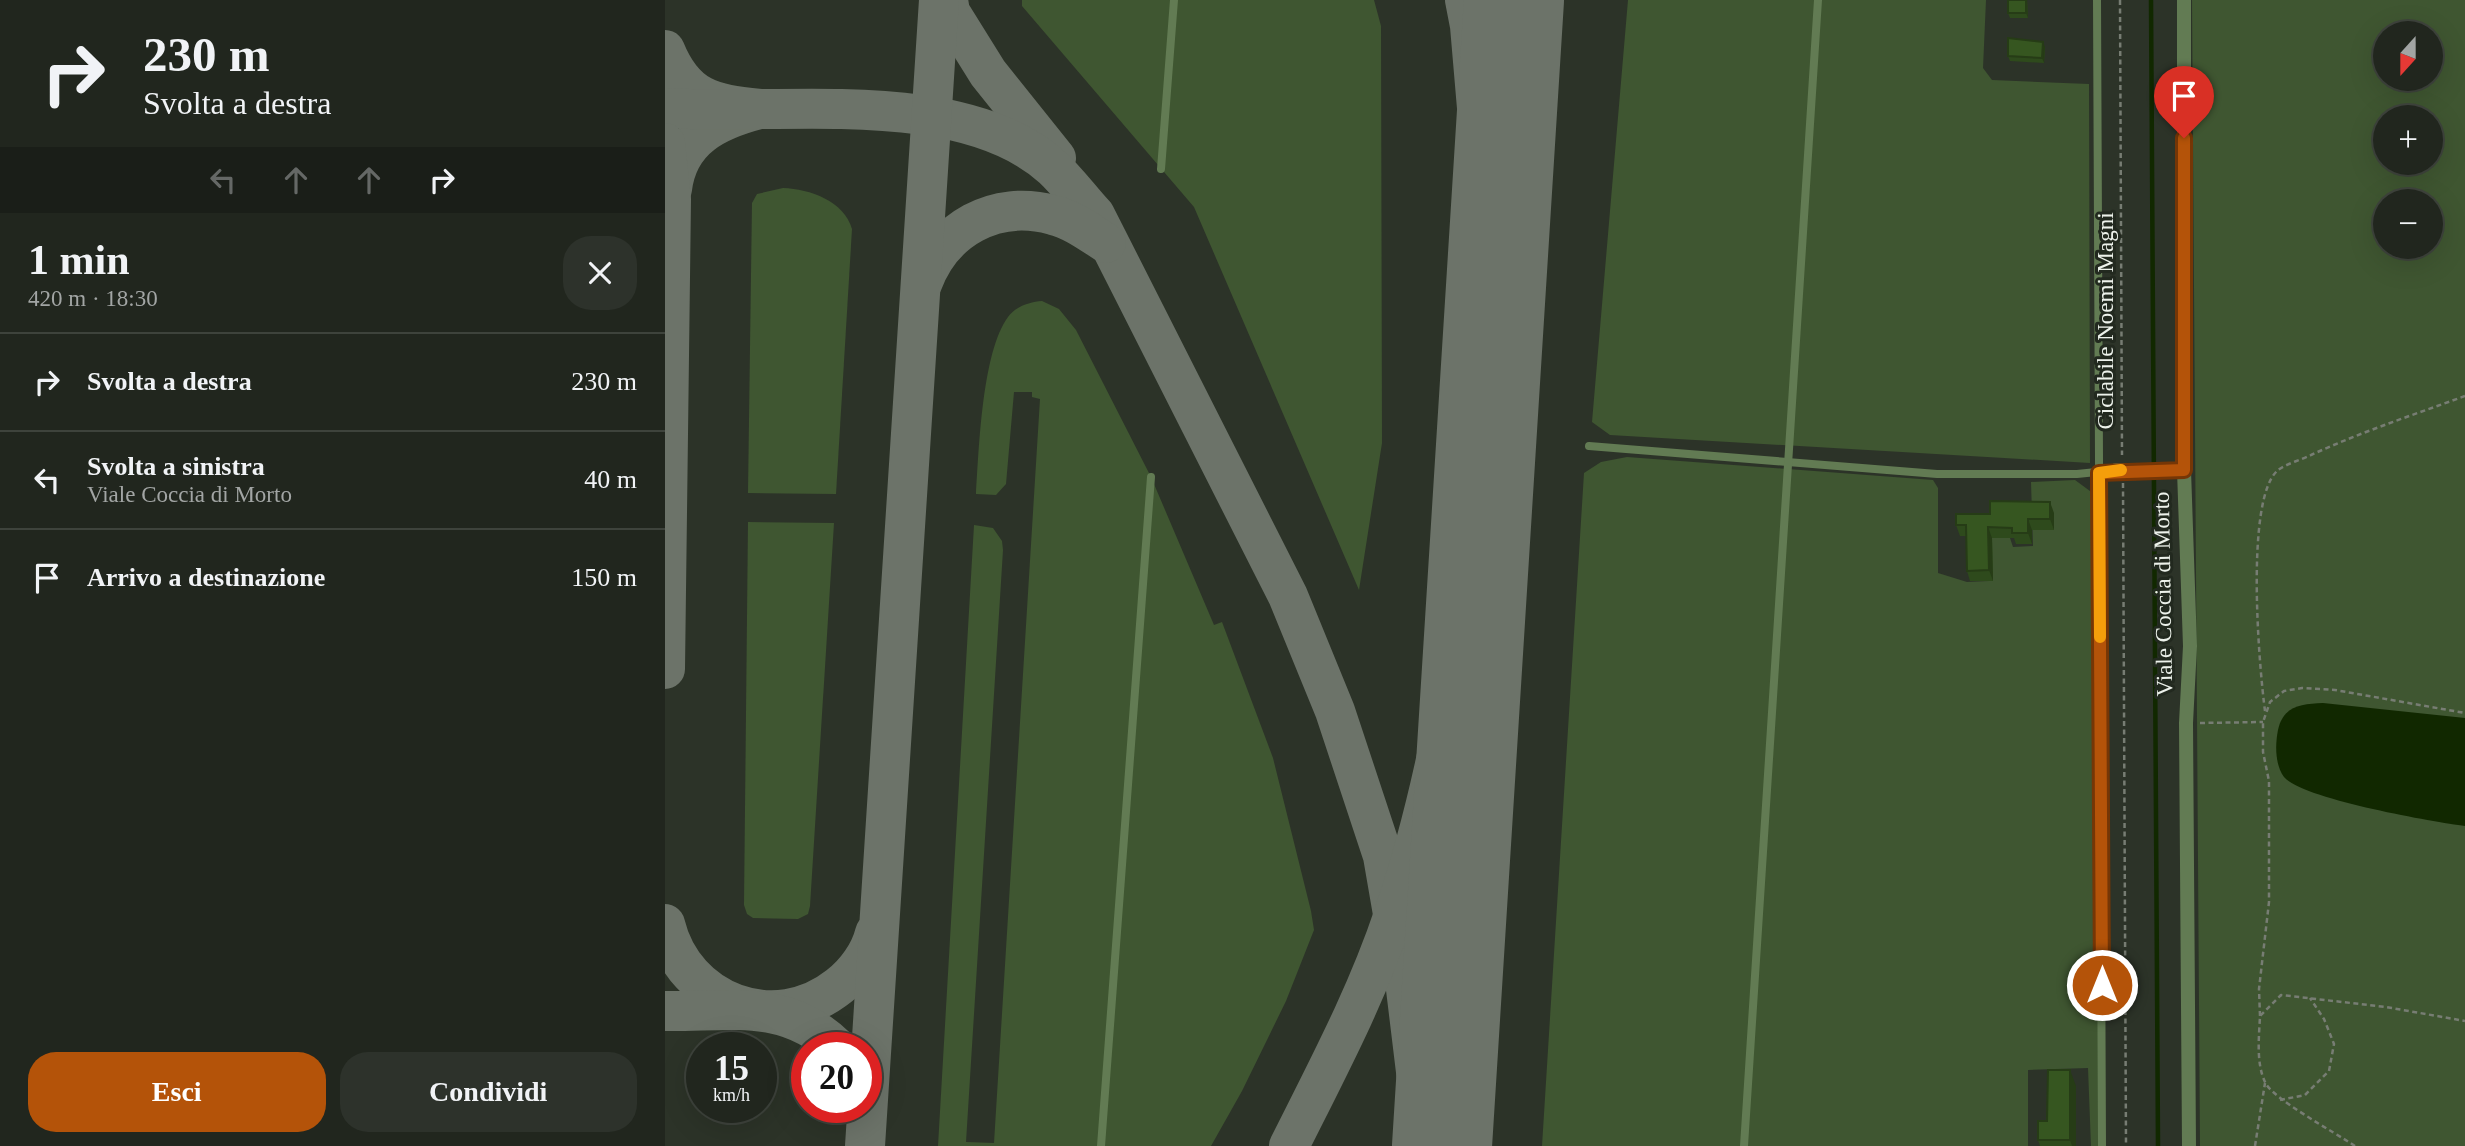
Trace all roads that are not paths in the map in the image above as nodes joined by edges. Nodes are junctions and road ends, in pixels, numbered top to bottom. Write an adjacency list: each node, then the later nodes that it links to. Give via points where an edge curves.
1 (1174, 0): 5 (lane)
2 (1818, 0): 12 (lane)
3 (2097, 0): 9 (lane)
4 (2184, 0): 8 (street, Viale Coccia di Morto)
5 (1161, 169)
6 (1589, 446): 9 (lane, via 1937,474)
7 (2120, 467): 8 (street, bridge); 9 (lane)
8 (2184, 470): 14 (street, Viale Coccia di Morto, via 2190,646 2186,723)
9 (2099, 473): 13 (lane)
10 (1150, 477): 11 (lane)
11 (1101, 1146)
12 (1744, 1146)
13 (2102, 1146)
14 (2189, 1146)

